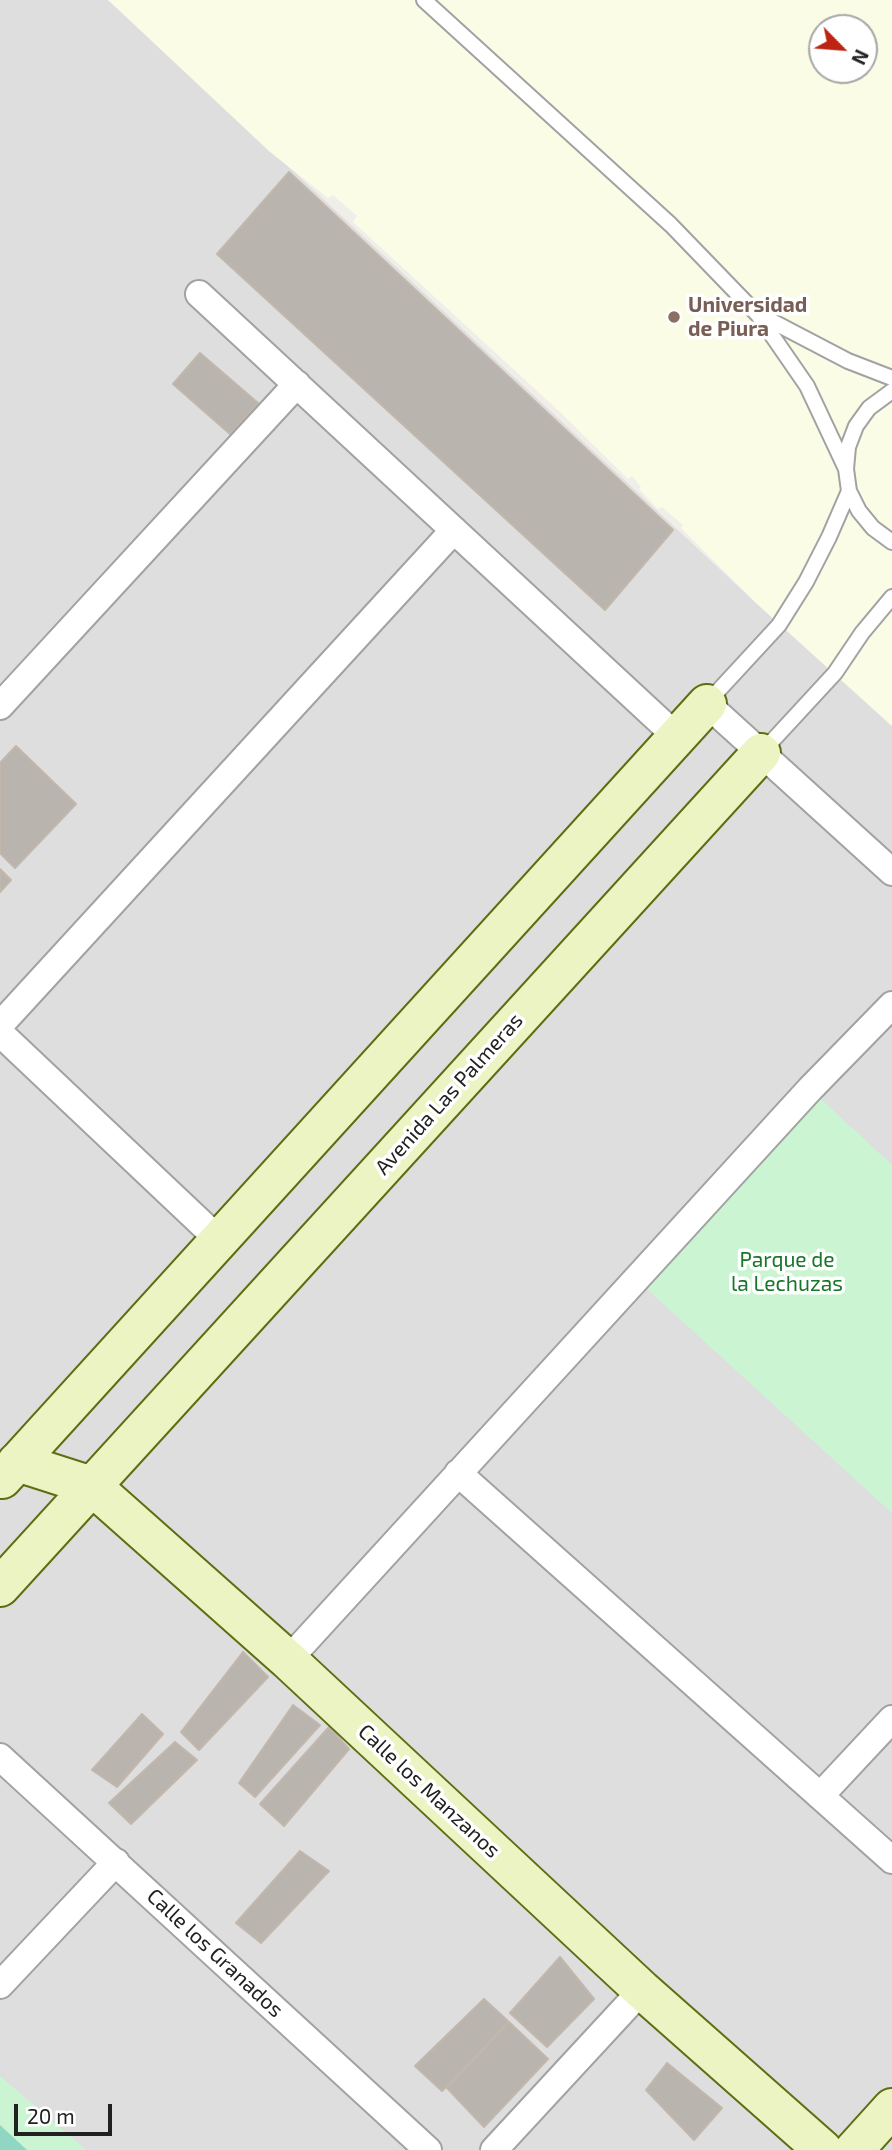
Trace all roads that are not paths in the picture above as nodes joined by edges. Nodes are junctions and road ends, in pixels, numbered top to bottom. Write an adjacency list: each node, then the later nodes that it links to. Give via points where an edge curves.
1 (424, 0): 3 (lane, via 671,225)
2 (199, 294): 5 (street)
3 (758, 315): 4 (lane); 7 (lane, via 807,386)
4 (892, 378)
5 (297, 384): 9 (street); 13 (street)
6 (892, 391): 7 (lane, via 869,408 856,426)
7 (846, 469): 8 (lane)
8 (849, 491): 10 (lane, via 873,528); 12 (lane, via 830,537 786,614)
9 (454, 530): 14 (street); 18 (street)
10 (892, 542)
11 (892, 597): 15 (lane, Avenida Las Palmeras, via 835,673)
12 (706, 704): 14 (street); 15 (street)
13 (0, 706)
14 (677, 737): 20 (street)
15 (761, 753): 16 (street); 23 (street, Avenida Las Palmeras)
16 (892, 872)
17 (892, 1005): 22 (street)
18 (0, 1025)
19 (0, 1033): 20 (street)
20 (219, 1240): 21 (street)
21 (6, 1463): 23 (street, Calle los Manzanos)
22 (458, 1473): 25 (street); 28 (street)
23 (92, 1486): 24 (street, Avenida Las Palmeras); 25 (street, Calle los Manzanos)
24 (0, 1587)
25 (288, 1660): 32 (street, Calle los Manzanos)
26 (892, 1719): 28 (street)
27 (0, 1757): 30 (street, Calle los Granados)
28 (820, 1796): 29 (street)
29 (892, 1860)
30 (116, 1862): 31 (street); 34 (street, Calle los Granados)
31 (0, 1985)
32 (642, 1990): 35 (street); 36 (street, Calle los Manzanos)
33 (892, 2108): 37 (street)
34 (428, 2150)
35 (494, 2150)
36 (822, 2150)
37 (854, 2150)

